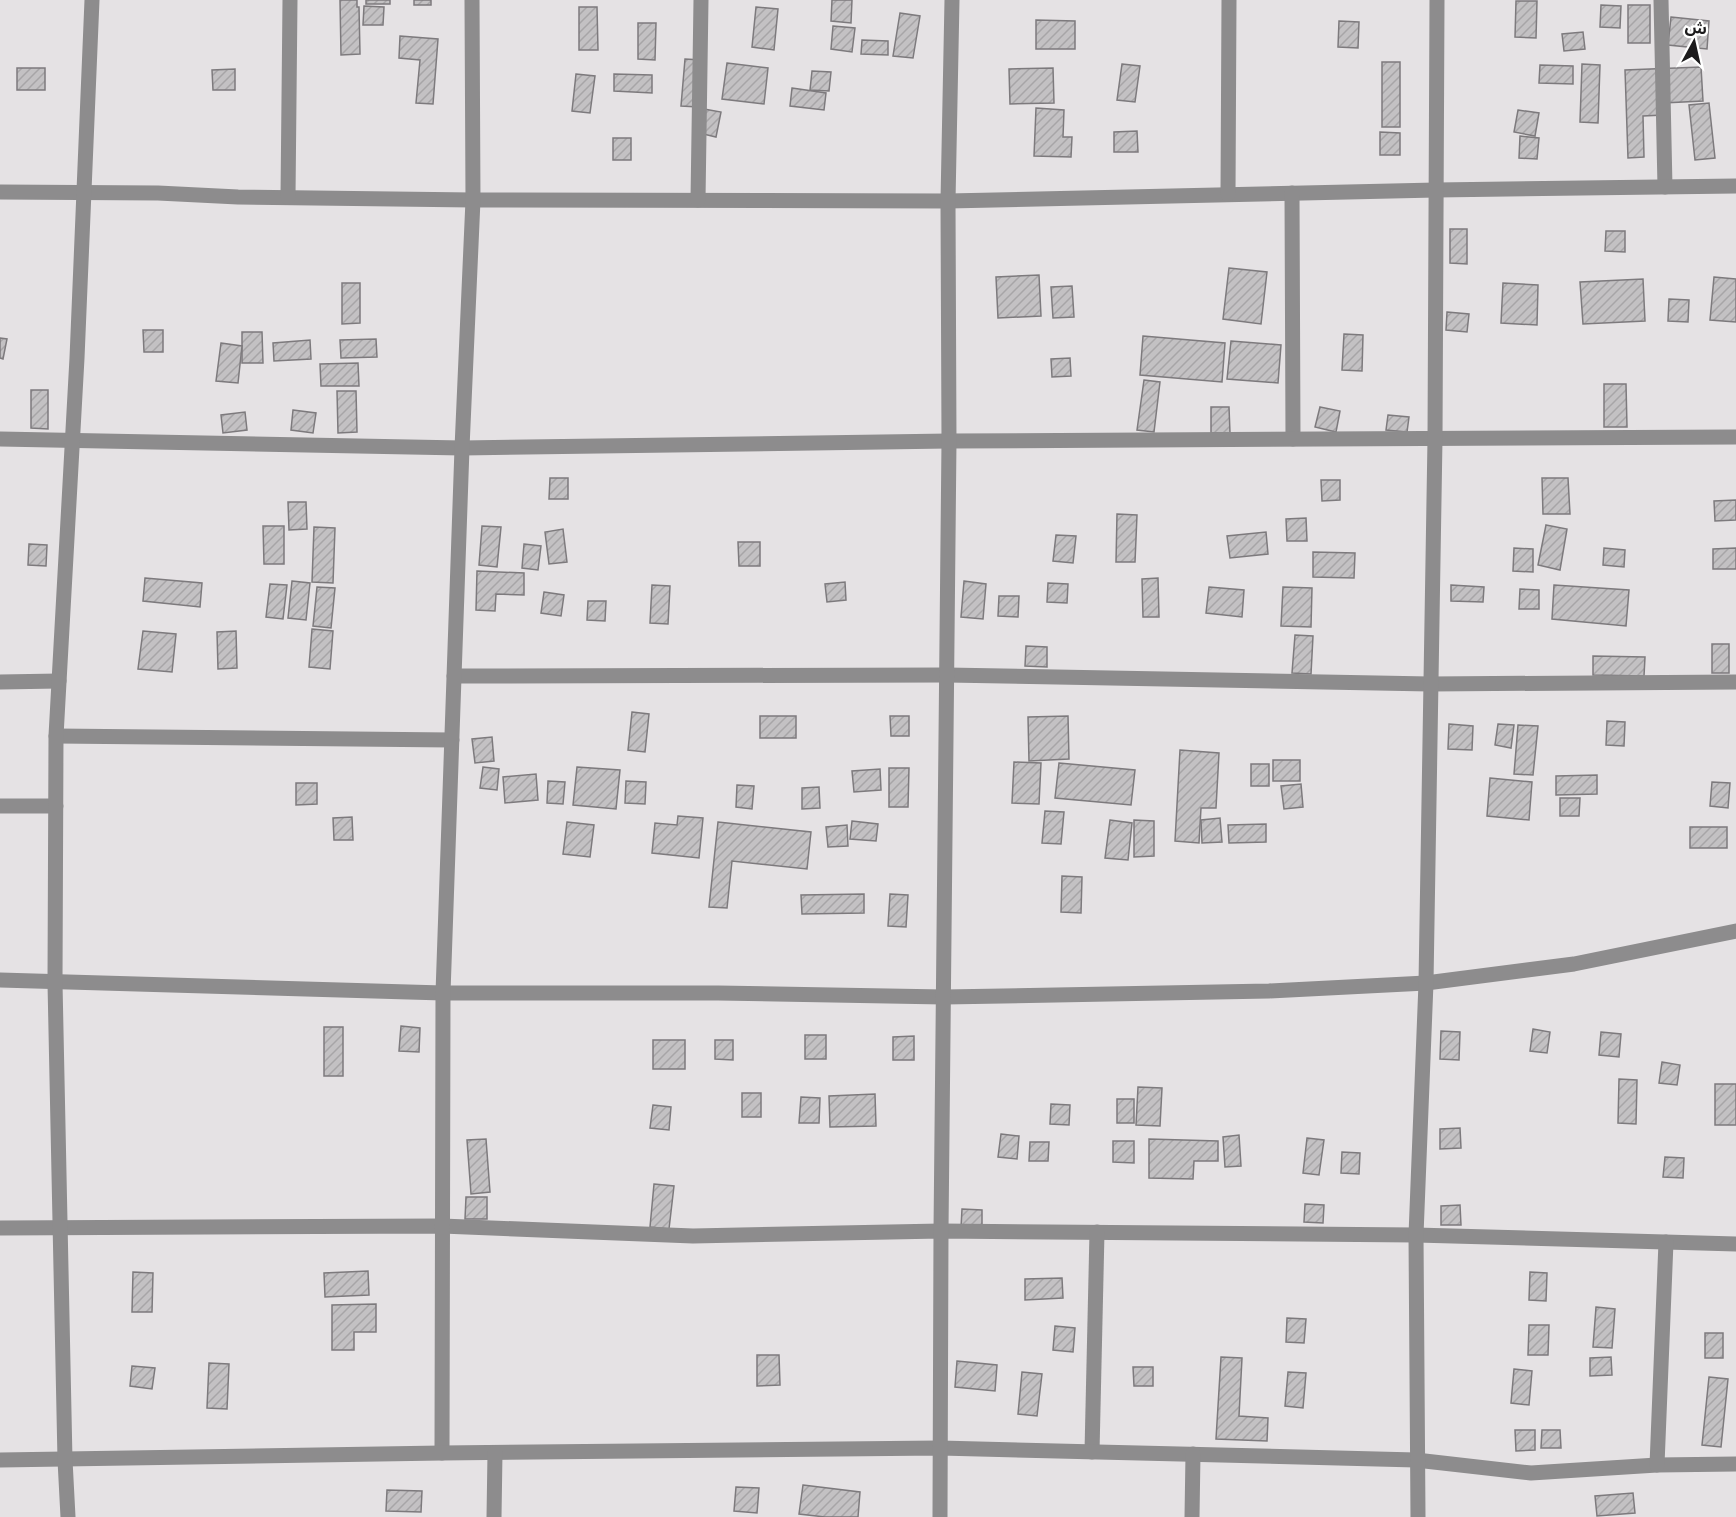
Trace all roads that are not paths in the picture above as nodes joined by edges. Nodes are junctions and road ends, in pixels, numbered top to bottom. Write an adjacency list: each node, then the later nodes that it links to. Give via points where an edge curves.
1 (93, 0): 13 (street)
2 (290, 0): 16 (street)
3 (472, 0): 17 (street)
4 (701, 0): 18 (street)
5 (952, 0): 19 (street)
6 (1229, 0): 15 (street)
7 (1437, 0): 11 (street)
8 (1661, 0): 10 (street)
9 (1736, 186): 10 (street)
10 (1665, 187): 11 (street)
11 (1436, 190): 14 (street); 23 (street)
12 (0, 192): 13 (street)
13 (84, 192): 16 (street); 24 (street)
14 (1292, 193): 15 (street); 22 (street)
15 (1228, 194): 19 (street)
16 (288, 197): 17 (street)
17 (473, 200): 18 (street); 26 (street)
18 (698, 200): 19 (street)
19 (948, 201): 25 (street)
20 (1736, 437): 23 (street)
21 (0, 439): 24 (street)
22 (1293, 439): 23 (street); 25 (street)
23 (1435, 439): 32 (street)
24 (72, 441): 26 (street); 29 (street)
25 (949, 441): 26 (street); 27 (street)
26 (462, 448): 28 (street)
27 (947, 675): 28 (street); 32 (street); 42 (street)
28 (454, 676): 34 (street)
29 (59, 681): 30 (street); 33 (street)
30 (0, 682)
31 (1736, 682): 32 (street)
32 (1430, 684): 40 (street)
33 (56, 736): 34 (street); 36 (street)
34 (452, 740): 41 (street)
35 (0, 806): 36 (street)
36 (56, 806): 39 (street)
37 (1736, 931): 40 (street, via 1574,964)
38 (0, 980): 39 (street)
39 (55, 983): 41 (street); 45 (street)
40 (1426, 983): 42 (street, via 1269,991); 48 (street)
41 (443, 993): 42 (street); 43 (street)
42 (944, 997): 46 (street)
43 (442, 1226): 45 (street); 46 (street, via 693,1236); 53 (street)
44 (0, 1228): 45 (street)
45 (61, 1228): 56 (street)
46 (941, 1231): 47 (street); 51 (street)
47 (1097, 1232): 48 (street); 52 (street)
48 (1416, 1235): 49 (street); 57 (street)
49 (1666, 1242): 50 (street); 60 (street)
50 (1736, 1244)
51 (940, 1448): 52 (street); 54 (street); 63 (street)
52 (1092, 1452): 55 (street)
53 (442, 1453): 54 (street); 56 (street)
54 (495, 1453): 62 (street)
55 (1193, 1454): 57 (street); 64 (street)
56 (65, 1460): 58 (street); 61 (street)
57 (1416, 1460): 60 (street, via 1531,1473); 65 (street)
58 (0, 1461)
59 (1736, 1464): 60 (street)
60 (1657, 1465)
61 (68, 1517)
62 (494, 1517)
63 (940, 1517)
64 (1192, 1517)
65 (1418, 1517)

